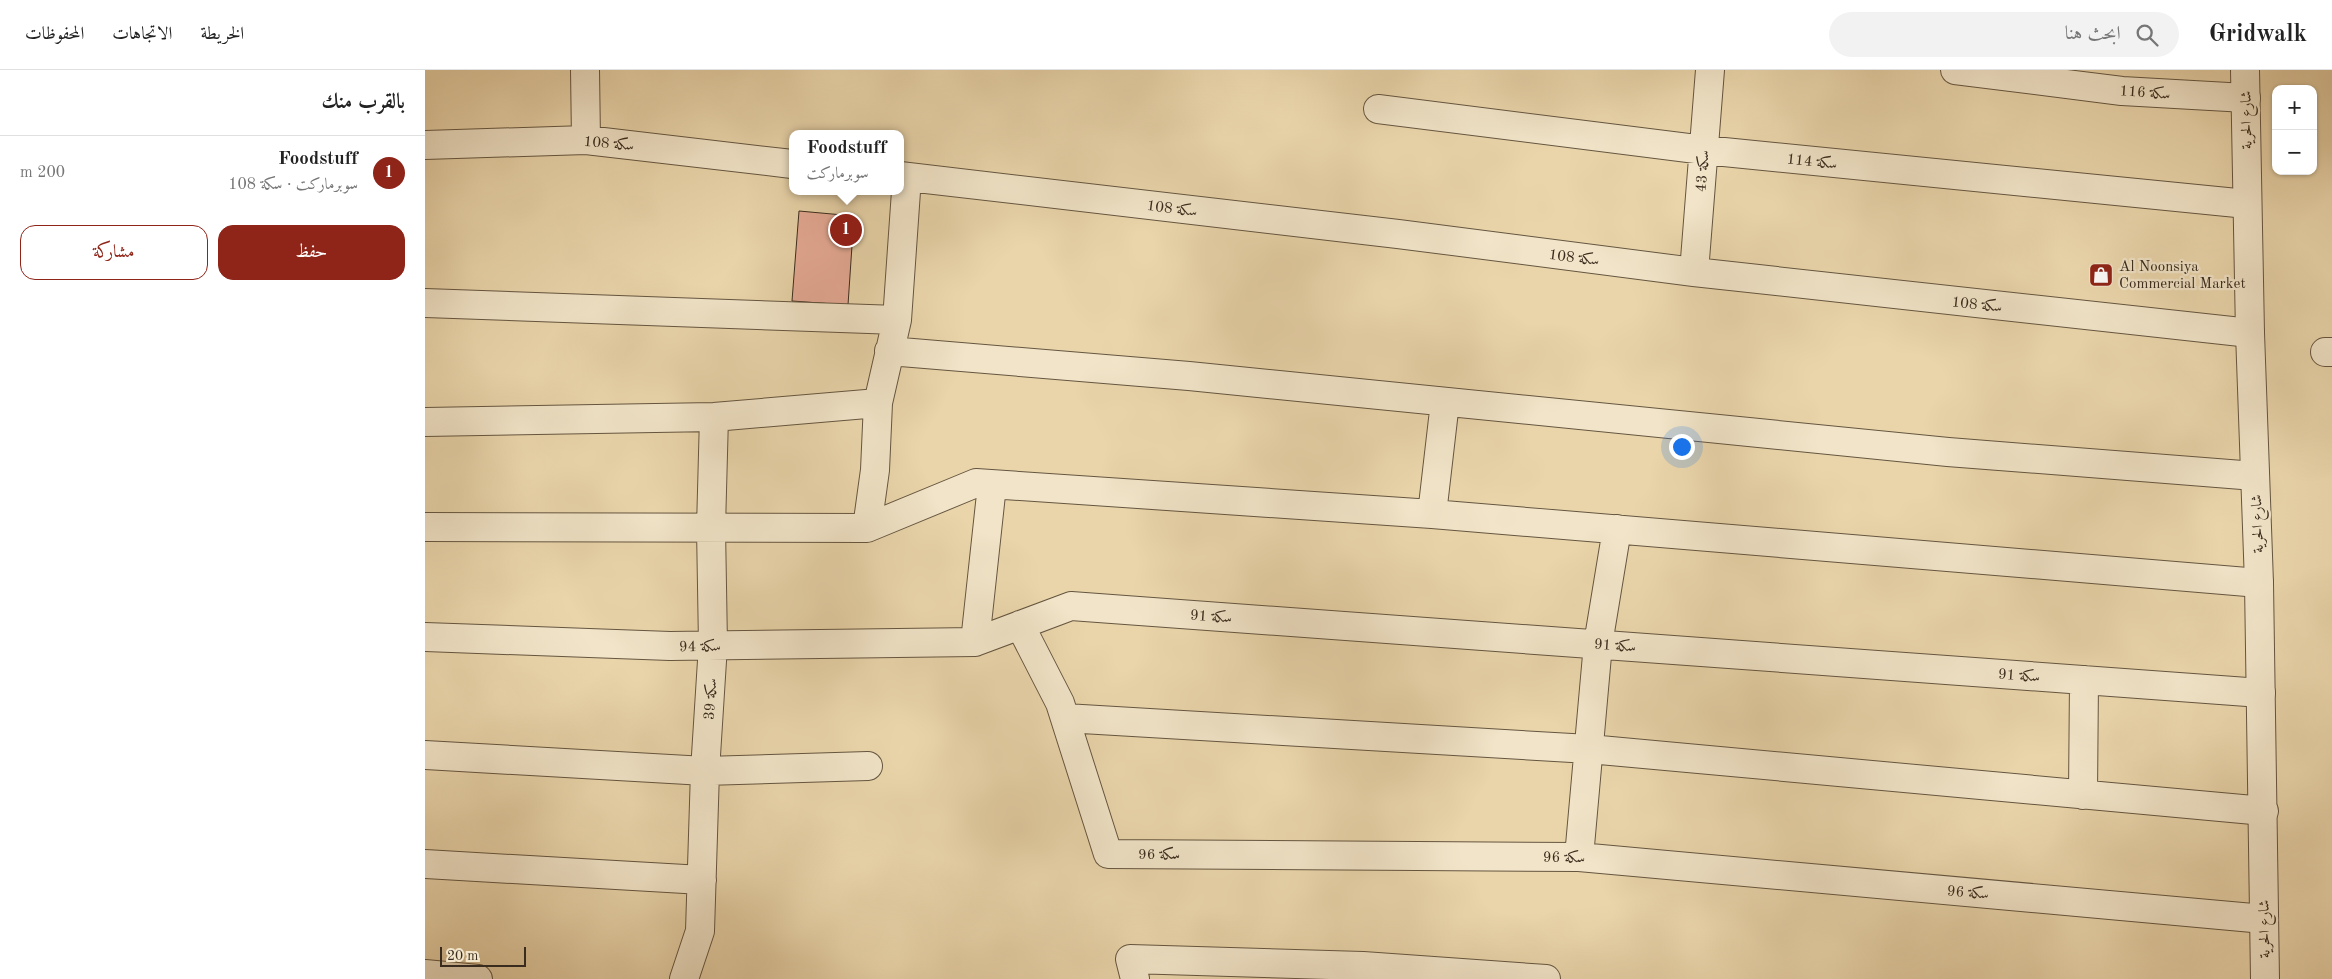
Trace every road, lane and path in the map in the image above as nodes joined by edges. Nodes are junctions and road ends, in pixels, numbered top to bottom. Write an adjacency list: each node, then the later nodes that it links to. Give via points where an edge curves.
1 (585, 70): 7 (street)
2 (1710, 70): 9 (street, سكة 43)
3 (1955, 70): 5 (street, سكة 116, via 2122,91)
4 (2245, 70): 5 (street, شارع الحرية)
5 (2246, 98): 13 (street, شارع الحرية)
6 (1379, 109): 9 (street, سكة 114)
7 (586, 140): 8 (street, سكة 108); 10 (street, سكة 108)
8 (425, 145)
9 (1704, 150): 13 (street, سكة 114); 14 (street, سكة 43)
10 (789, 164)
11 (904, 177): 14 (street, سكة 108)
12 (902, 195): 16 (street)
13 (2247, 204): 17 (street, شارع الحرية)
14 (1694, 272): 17 (street, سكة 108)
15 (425, 303): 16 (street)
16 (897, 320): 18 (street)
17 (2250, 334): 23 (street, شارع الحرية)
18 (889, 351): 19 (street, via 1189,376); 20 (street)
19 (1445, 402): 23 (street, via 1948,452); 25 (street)
20 (878, 403): 21 (street); 28 (street, via 875,470)
21 (714, 417): 22 (street); 27 (street, سكة 39)
22 (425, 422)
23 (2255, 476): 30 (street, شارع الحرية)
24 (992, 485): 25 (street); 28 (street, via 976,484); 33 (street)
25 (1432, 514): 29 (street)
26 (425, 527): 27 (street)
27 (711, 528): 28 (street); 35 (street, سكة 39)
28 (867, 528)
29 (1617, 529): 30 (street); 34 (street)
30 (2259, 583): 37 (street, شارع الحرية)
31 (1020, 625): 33 (street, سكة 91); 34 (street, سكة 91, via 1071,606); 38 (street, سكة 96)
32 (425, 636): 35 (street, سكة 94)
33 (975, 642): 35 (street, سكة 94)
34 (1598, 644): 36 (street, سكة 91); 39 (street)
35 (713, 645): 42 (street, سكة 39)
36 (2084, 680): 37 (street, سكة 91); 43 (street)
37 (2261, 693): 44 (street, شارع الحرية)
38 (1065, 718): 39 (street); 45 (street, سكة 96, via 1109,854)
39 (1589, 749): 43 (street); 45 (street)
40 (425, 755): 42 (street)
41 (868, 766): 42 (street)
42 (705, 770): 47 (street, سكة 39)
43 (2083, 795): 44 (street)
44 (2264, 811): 48 (street, شارع الحرية)
45 (1579, 857): 48 (street, سكة 96)
46 (425, 864): 47 (street)
47 (702, 880): 51 (street, سكة 39, via 700,930)
48 (2264, 919): 54 (street, شارع الحرية)
49 (425, 974): 50 (street)
50 (478, 979)
51 (684, 979)
52 (1135, 979): 53 (street, via 1129,959 1363,966)
53 (1546, 979)
54 (2265, 979)

